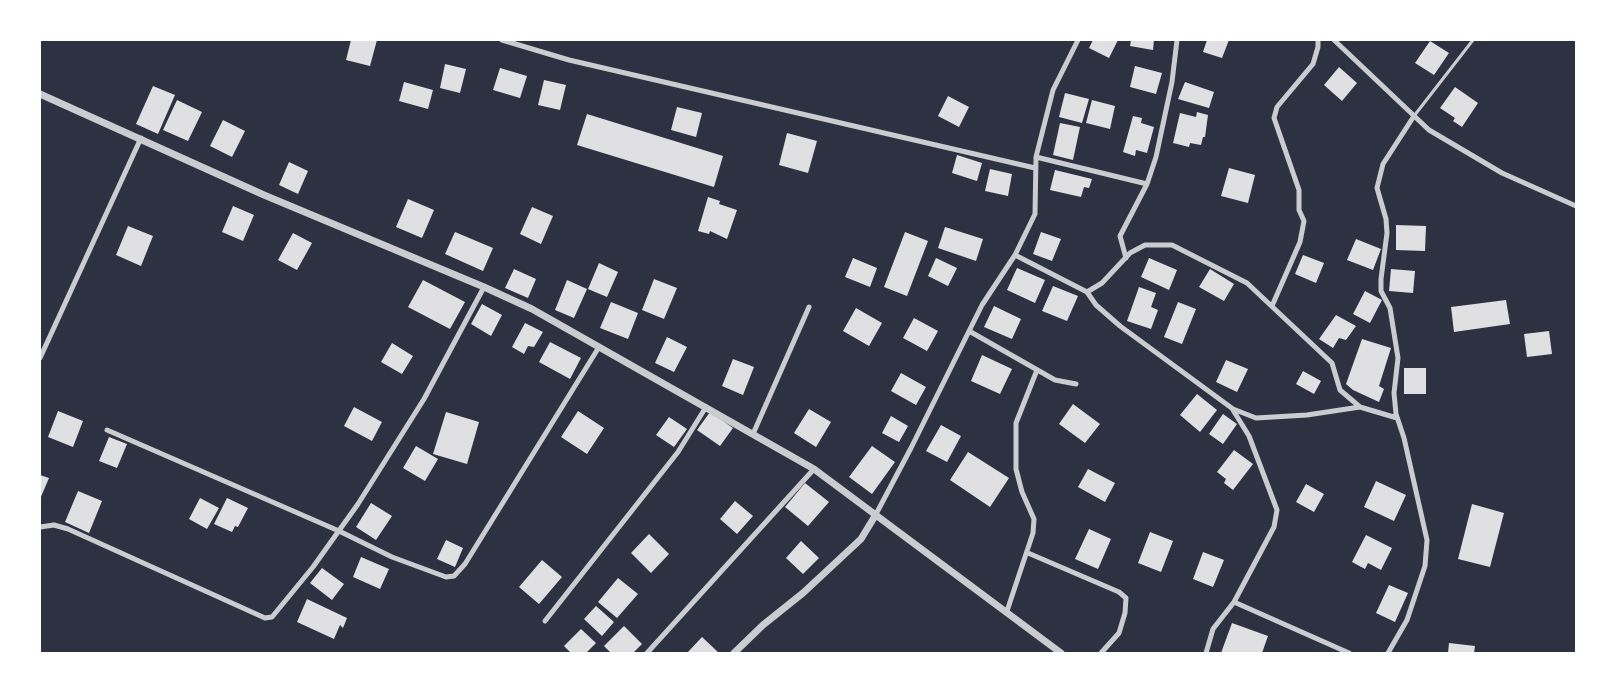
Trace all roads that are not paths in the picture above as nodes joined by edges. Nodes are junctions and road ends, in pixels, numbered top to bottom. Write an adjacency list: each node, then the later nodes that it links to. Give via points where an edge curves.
1 (502, 40): 11 (street, via 569,60)
2 (1078, 40): 10 (street, via 1053,90)
3 (1177, 40): 12 (street, via 1172,82)
4 (1318, 40): 19 (street, via 1313,64 1277,107 1274,118 1299,190 1299,210 1304,221 1300,242)
5 (1334, 40): 8 (street)
6 (1474, 40): 8 (lane)
7 (40, 94): 9 (street)
8 (1414, 116): 13 (street, via 1429,130 1502,173); 28 (street, via 1383,164 1377,188 1386,219 1380,279 1381,291 1390,308 1398,358 1394,393)
9 (141, 138): 16 (street, via 264,195); 22 (street)
10 (1036, 157): 11 (street); 12 (street)
11 (1035, 168): 14 (street, via 1035,214)
12 (1147, 184): 15 (street, via 1120,236)
13 (1576, 206)
14 (1015, 255): 17 (street); 20 (street)
15 (1126, 258): 17 (street, via 1102,283); 19 (street, via 1145,245 1172,245 1247,283)
16 (484, 287): 21 (street, via 532,309); 34 (street, via 424,399)
17 (1087, 292): 27 (street, via 1096,305 1120,326)
18 (809, 306): 30 (street)
19 (1272, 306): 26 (street, via 1332,363 1340,390)
20 (969, 331): 23 (street); 32 (street)
21 (599, 347): 25 (street); 34 (street, via 465,564 454,576 446,577 392,557)
22 (40, 358)
23 (1037, 370): 24 (street, via 1055,380); 35 (street, via 1016,423 1016,469 1034,520)
24 (1076, 384)
25 (706, 407): 30 (street); 38 (street, via 678,452)
26 (1360, 407): 27 (street, via 1256,418); 28 (street)
27 (1233, 410): 36 (street, via 1249,436 1278,510 1274,527)
28 (1397, 418): 45 (street, via 1427,540 1426,566 1407,620)
29 (108, 430): 34 (street)
30 (753, 434): 31 (street)
31 (814, 469): 32 (street); 39 (street)
32 (875, 516): 37 (street); 40 (street, via 861,539)
33 (40, 527): 34 (street, via 54,525 68,529 265,618 272,618)
34 (338, 531)
35 (1028, 553): 37 (street); 42 (street, via 1119,592 1126,598 1119,633)
36 (1234, 602): 43 (street, via 1213,629); 44 (street)
37 (1007, 611): 41 (street)
38 (545, 622)
39 (647, 653)
40 (734, 653)
41 (1061, 653)
42 (1101, 653)
43 (1206, 653)
44 (1349, 653)
45 (1388, 653)

